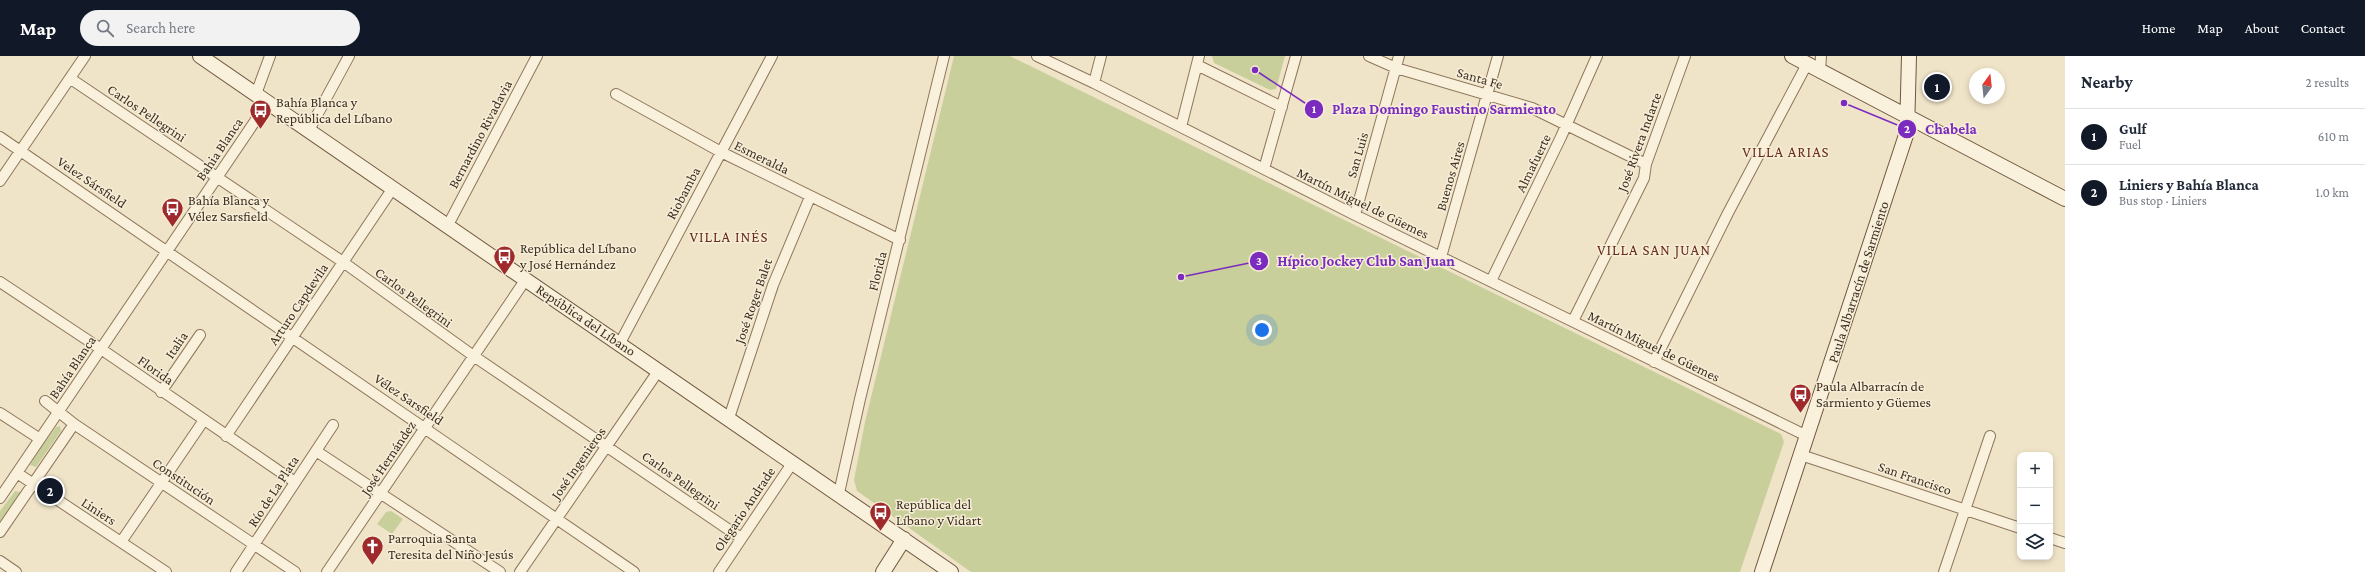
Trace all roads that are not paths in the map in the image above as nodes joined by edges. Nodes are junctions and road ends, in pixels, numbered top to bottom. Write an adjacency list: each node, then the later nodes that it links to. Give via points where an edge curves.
1 (85, 56): 23 (street)
2 (200, 56): 25 (main road, República del Líbano)
3 (270, 56): 25 (street)
4 (349, 56): 33 (street)
5 (537, 56): 45 (street, Bernardino Rivadavia)
6 (772, 56): 36 (street, Riobamba)
7 (944, 56): 46 (street, Florida)
8 (1037, 56): 24 (street, Martín Miguel de Güemes)
9 (1101, 56): 24 (street)
10 (1296, 56): 29 (street)
11 (1370, 56): 21 (street, Santa Fe)
12 (1399, 56): 21 (street, San Luis)
13 (1498, 56): 27 (street, Buenos Aires)
14 (1597, 56): 31 (street, Almafuerte)
15 (1685, 56): 37 (street, José Rivera Indarte)
16 (1792, 56): 20 (main road)
17 (1821, 56): 22 (street)
18 (1909, 56): 30 (main road, Paula Albarracín de Sarmiento)
19 (1198, 60): 29 (street); 32 (street)
20 (1807, 64): 22 (main road); 59 (street, via 1728,213)
21 (1396, 68): 27 (street, Santa Fe); 44 (street, San Luis)
22 (1820, 71): 30 (main road)
23 (70, 79): 35 (street); 39 (street, Carlos Pellegrini)
24 (1094, 83): 32 (street, Martín Miguel de Güemes)
25 (256, 94): 28 (main road, República del Líbano)
26 (616, 94): 36 (street, Esmeralda)
27 (1487, 94): 31 (street, Santa Fe, via 1532,108); 48 (street, Buenos Aires)
28 (268, 102): 33 (main road, República del Líbano); 39 (street, Bahia Blanca)
29 (1282, 107): 38 (street)
30 (1907, 115): 43 (main road); 71 (main road, Paula Albarracín de Sarmiento, via 1907,132 1899,159)
31 (1567, 124): 37 (street, Santa Fe); 51 (street, Almafuerte)
32 (1182, 127): 38 (street, Martín Miguel de Güemes)
33 (309, 130): 41 (main road, República del Líbano)
34 (0, 137): 35 (street, Velez Sársfield)
35 (20, 151): 40 (street); 47 (street, Velez Sársfield)
36 (721, 152): 42 (street, Esmeralda); 56 (street, Riobamba)
37 (1646, 164): 53 (street, José Rivera Indarte, via 1644,178)
38 (1264, 169): 44 (street, Martín Miguel de Güemes)
39 (217, 177): 47 (street, Bahia Blanca); 49 (street, Carlos Pellegrini)
40 (0, 181)
41 (393, 188): 45 (main road, República del Líbano); 49 (street, Arturo Capdevila)
42 (810, 197): 46 (street, Esmeralda); 65 (street, José Roger Balet, via 773,285)
43 (2065, 199)
44 (1355, 215): 48 (street, Martín Miguel de Güemes)
45 (448, 225): 50 (main road, República del Líbano)
46 (900, 240): 82 (street, Florida)
47 (167, 251): 55 (street, Vélez Sarsfield); 57 (street, Bahía Blanca)
48 (1441, 257): 51 (street, Martín Miguel de Güemes)
49 (343, 262): 55 (street, Arturo Capdevila); 58 (street, Carlos Pellegrini)
50 (526, 279): 56 (main road, República del Líbano); 58 (street, José Hernández)
51 (1491, 281): 53 (street, Martín Miguel de Güemes)
52 (0, 282): 57 (street, Florida)
53 (1573, 322): 59 (street, Martín Miguel de Güemes)
54 (200, 334): 61 (street, Italia)
55 (293, 337): 69 (street, Vélez Sarsfield); 70 (street, Arturo Capdevila)
56 (620, 343): 60 (main road, República del Líbano)
57 (101, 349): 61 (street, Florida); 64 (street, Bahía Blanca)
58 (475, 357): 69 (street, José Hernández); 74 (street, Carlos Pellegrini)
59 (1654, 362): 71 (street, Martín Miguel de Güemes)
60 (659, 370): 65 (main road, República del Líbano); 74 (street, José Ingenieros)
61 (161, 392): 66 (street, Florida)
62 (45, 402): 64 (street, Constitución)
63 (0, 413): 73 (street)
64 (58, 413): 67 (street, Constitución); 73 (street, Bahía Blanca)
65 (729, 418): 77 (main road, República del Líbano)
66 (204, 420): 70 (street, Florida); 79 (street)
67 (74, 424): 79 (street, Constitución); 81 (street)
68 (333, 425): 75 (street, Río de La Plata)
69 (426, 427): 83 (street, José Hernández); 86 (street, Vélez Sarsfield)
70 (226, 436): 80 (street, Florida)
71 (1807, 436): 76 (main road, Paula Albarracín de Sarmiento)
72 (1990, 436): 85 (street)
73 (40, 439): 78 (street, Bahía Blanca)
74 (608, 446): 86 (street, José Ingenieros); 89 (street, Carlos Pellegrini)
75 (316, 451): 80 (street, Río de La Plata); 83 (street)
76 (1801, 455): 85 (street, San Francisco); 107 (main road, Paula Albarracín de Sarmiento)
77 (793, 462): 82 (main road, República del Líbano); 89 (street, Olegario Andrade)
78 (17, 473): 81 (street, Liniers); 84 (street, Bahía Blanca)
79 (162, 482): 92 (street); 94 (street, Constitución)
80 (295, 482): 94 (street, Río de La Plata)
81 (32, 484): 88 (street); 92 (street, Liniers)
82 (839, 493): 90 (main road, República del Líbano)
83 (381, 494): 100 (street, José Hernández); 101 (street)
84 (0, 498)
85 (1965, 510): 87 (street, San Francisco); 108 (street)
86 (557, 519): 102 (street, José Ingenieros); 103 (street, Vélez Sarsfield)
87 (2017, 527)
88 (0, 532)
89 (741, 538): 104 (street, Olegario Andrade)
90 (904, 539): 105 (main road); 106 (main road, República del Líbano)
91 (2053, 539): 93 (street)
92 (121, 542): 97 (street, Liniers)
93 (2065, 543)
94 (254, 545): 98 (street, Río de La Plata); 99 (street, Constitución)
95 (0, 561): 96 (street)
96 (16, 572)
97 (166, 572)
98 (236, 572)
99 (295, 572)
100 (327, 572)
101 (500, 572)
102 (520, 572)
103 (634, 572)
104 (719, 572)
105 (883, 572)
106 (951, 572)
107 (1762, 572)
108 (1944, 572)

